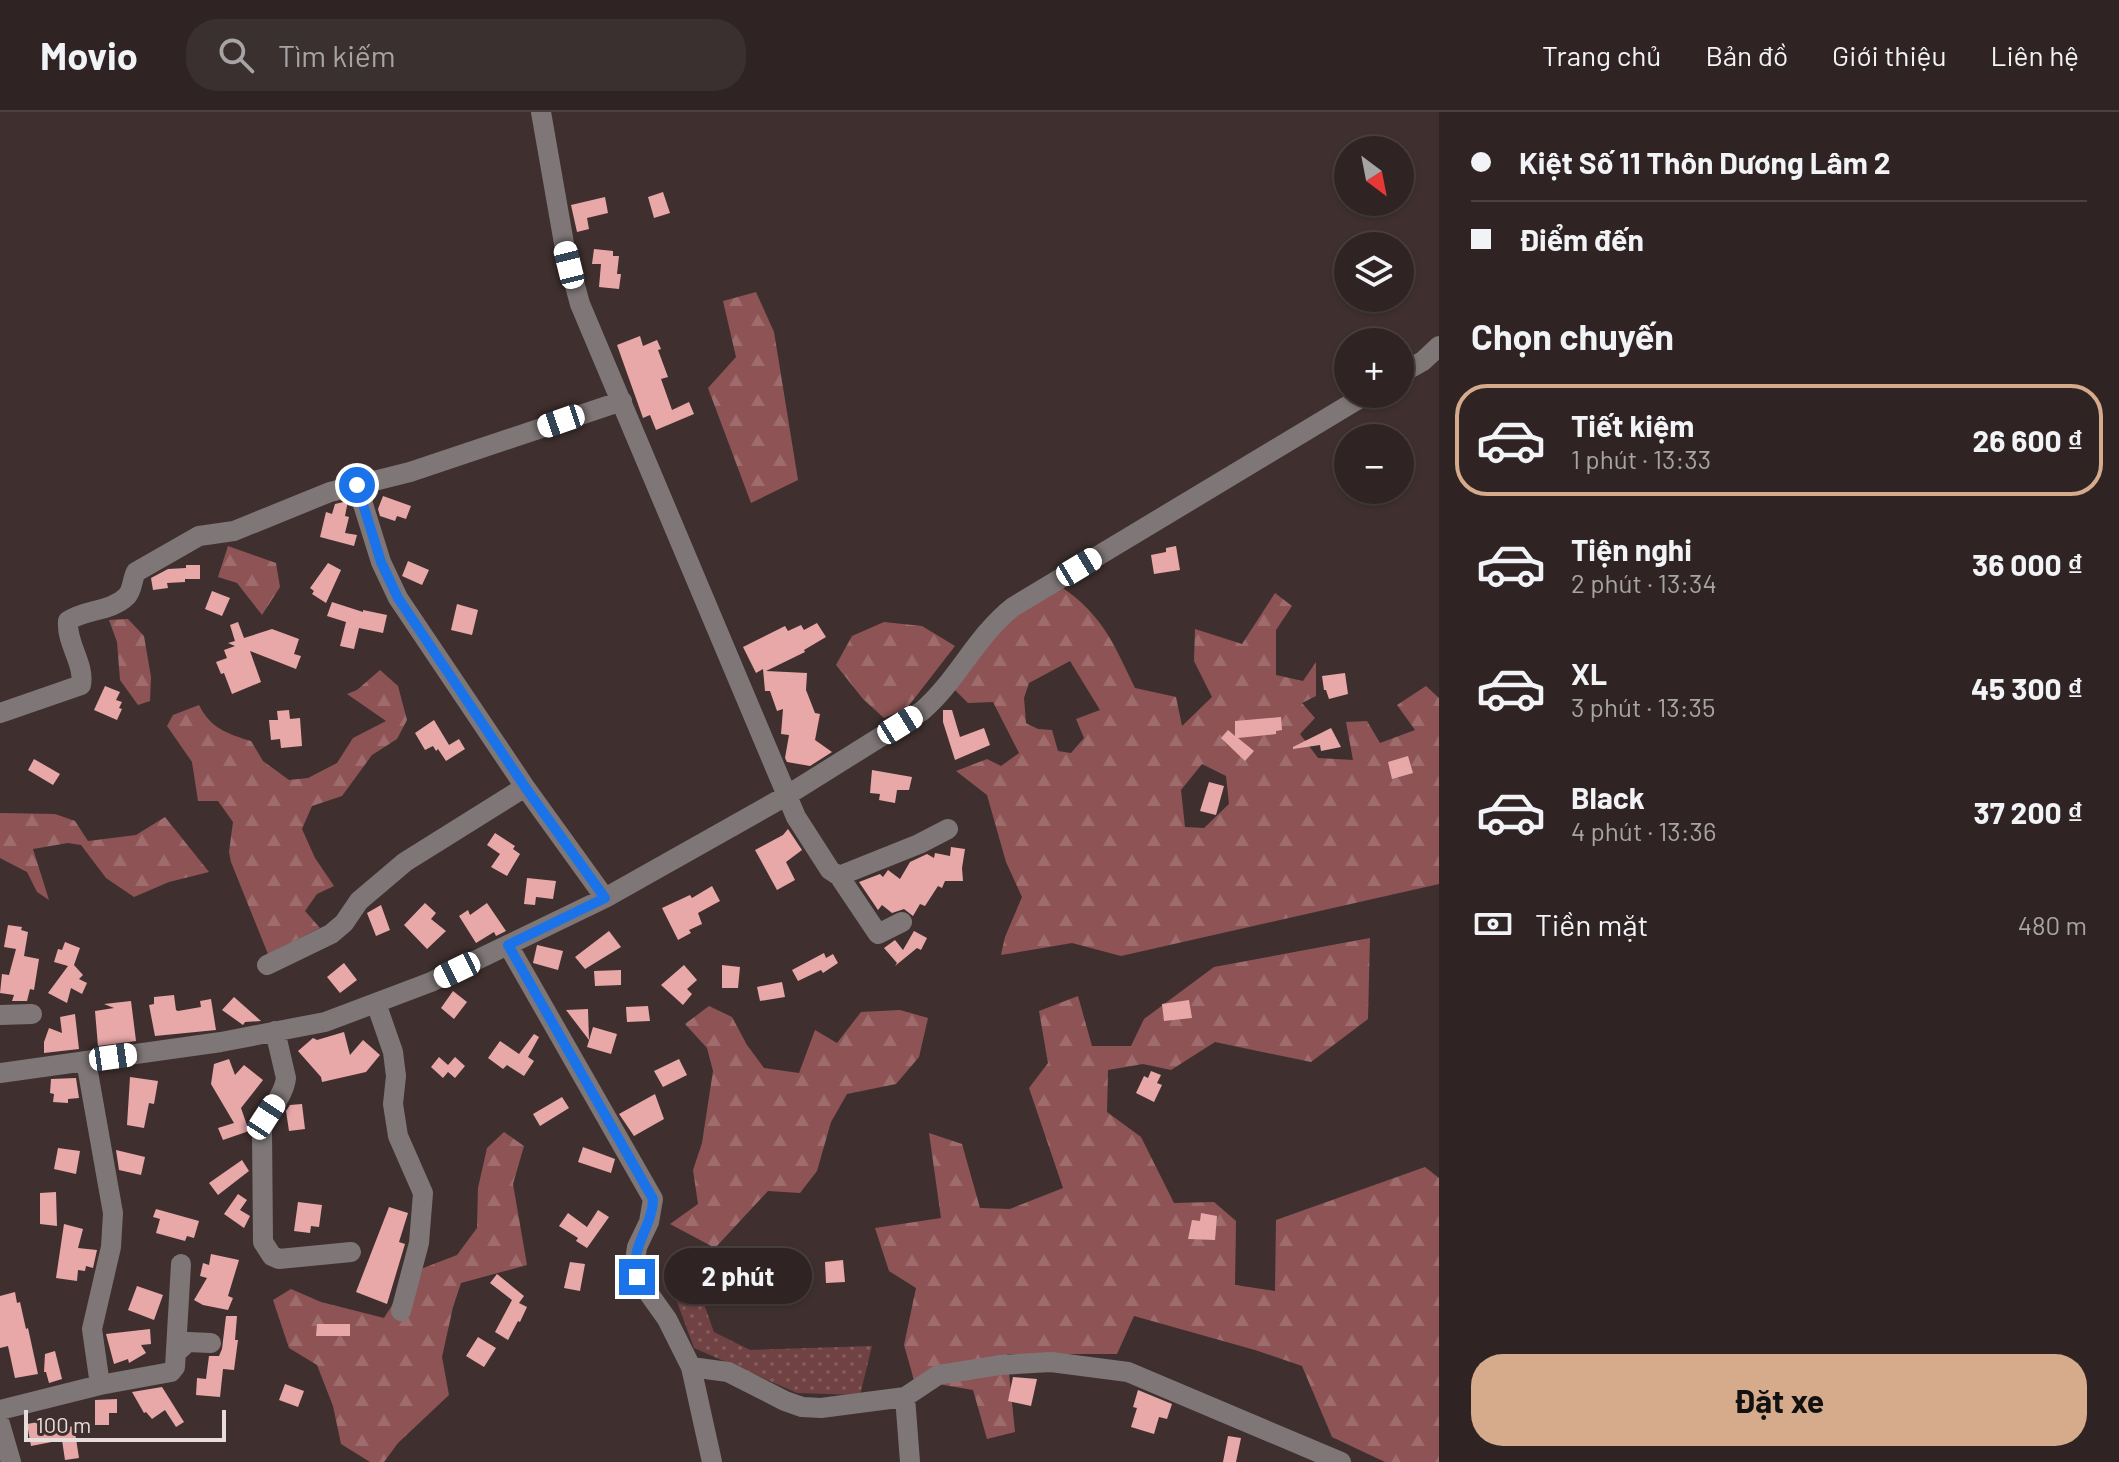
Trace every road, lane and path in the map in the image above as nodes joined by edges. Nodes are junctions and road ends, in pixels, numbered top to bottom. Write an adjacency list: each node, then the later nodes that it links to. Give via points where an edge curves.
1 (541, 112): 4 (street, via 572,281)
2 (1439, 346): 3 (street)
3 (1414, 366)
4 (622, 401): 6 (street); 9 (street)
5 (1344, 408): 9 (street, via 1013,607 990,627 922,711)
6 (357, 485): 7 (street, via 234,531 199,536 156,559 136,572 124,598 68,621 81,685); 8 (street, via 398,598)
7 (0, 713)
8 (525, 787): 12 (street); 15 (street, via 405,862 359,901 331,934)
9 (786, 796): 11 (street, via 827,866); 12 (street)
10 (948, 829): 11 (street)
11 (839, 876): 13 (street, via 878,934)
12 (605, 898): 14 (street)
13 (902, 922)
14 (508, 945): 16 (street); 27 (street, via 653,1199 634,1268)
15 (267, 965)
16 (376, 1003): 19 (street, via 325,1022); 24 (street, via 393,1052 398,1136 423,1193 419,1243)
17 (32, 1014): 18 (street)
18 (0, 1015)
19 (275, 1031): 20 (street); 22 (street, via 286,1085 262,1130 263,1242 279,1259)
20 (86, 1061): 21 (street); 28 (street, via 113,1213 111,1247 92,1329)
21 (0, 1073)
22 (351, 1252)
23 (181, 1264): 26 (street)
24 (401, 1311)
25 (211, 1343): 26 (street, via 188,1342)
26 (176, 1353): 28 (street, via 171,1372)
27 (691, 1367): 29 (street, via 728,1372 802,1407); 33 (street)
28 (100, 1385): 30 (street)
29 (905, 1397): 34 (street); 35 (street, via 938,1375 1000,1365 1051,1362 1128,1372)
30 (0, 1410)
31 (0, 1424): 32 (street)
32 (11, 1462)
33 (712, 1462)
34 (910, 1462)
35 (1341, 1462)

